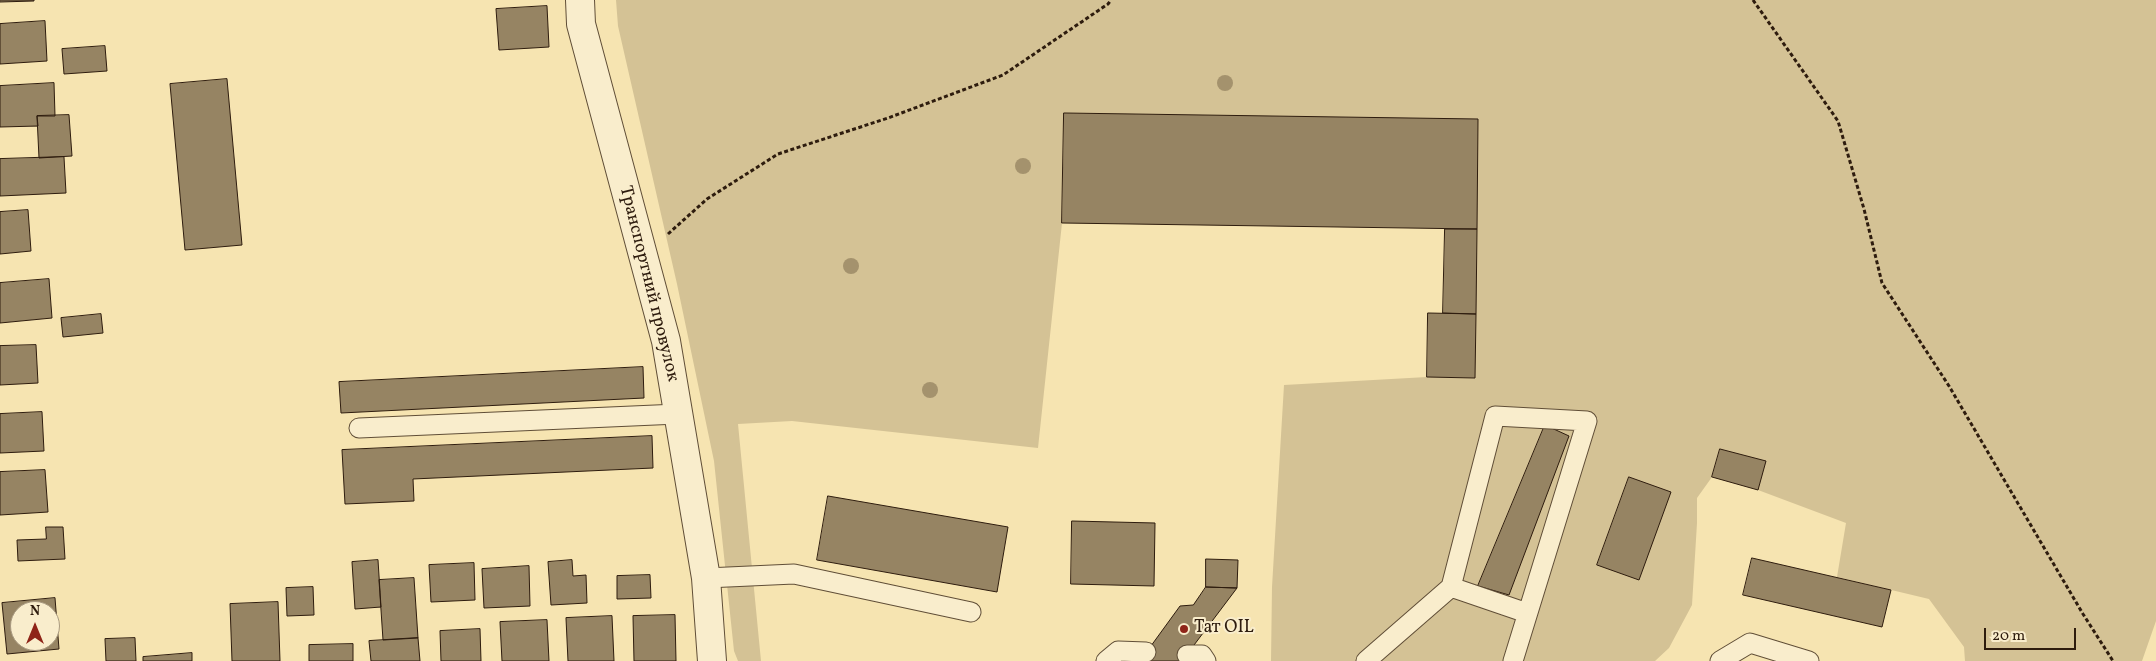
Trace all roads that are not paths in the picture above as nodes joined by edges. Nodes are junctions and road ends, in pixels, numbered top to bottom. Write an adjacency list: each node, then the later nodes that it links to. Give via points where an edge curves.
1 (580, 0): 2 (street, Транспортний провулок, via 581,24 666,341)
2 (678, 414): 3 (lane); 4 (street, Транспортний провулок)
3 (359, 428)
4 (706, 578): 6 (lane, via 794,574); 10 (street, Транспортний провулок)
5 (1451, 586): 7 (lane); 7 (lane, via 1495,416 1587,421); 13 (lane)
6 (971, 612)
7 (1527, 613): 14 (lane)
8 (1146, 652): 11 (lane, via 1118,651)
9 (1187, 654): 12 (lane, via 1202,655)
10 (712, 661)
11 (1106, 661)
12 (1206, 661)
13 (1366, 661)
14 (1514, 661)
15 (1720, 661): 16 (lane, via 1750,643)
16 (1809, 661)

